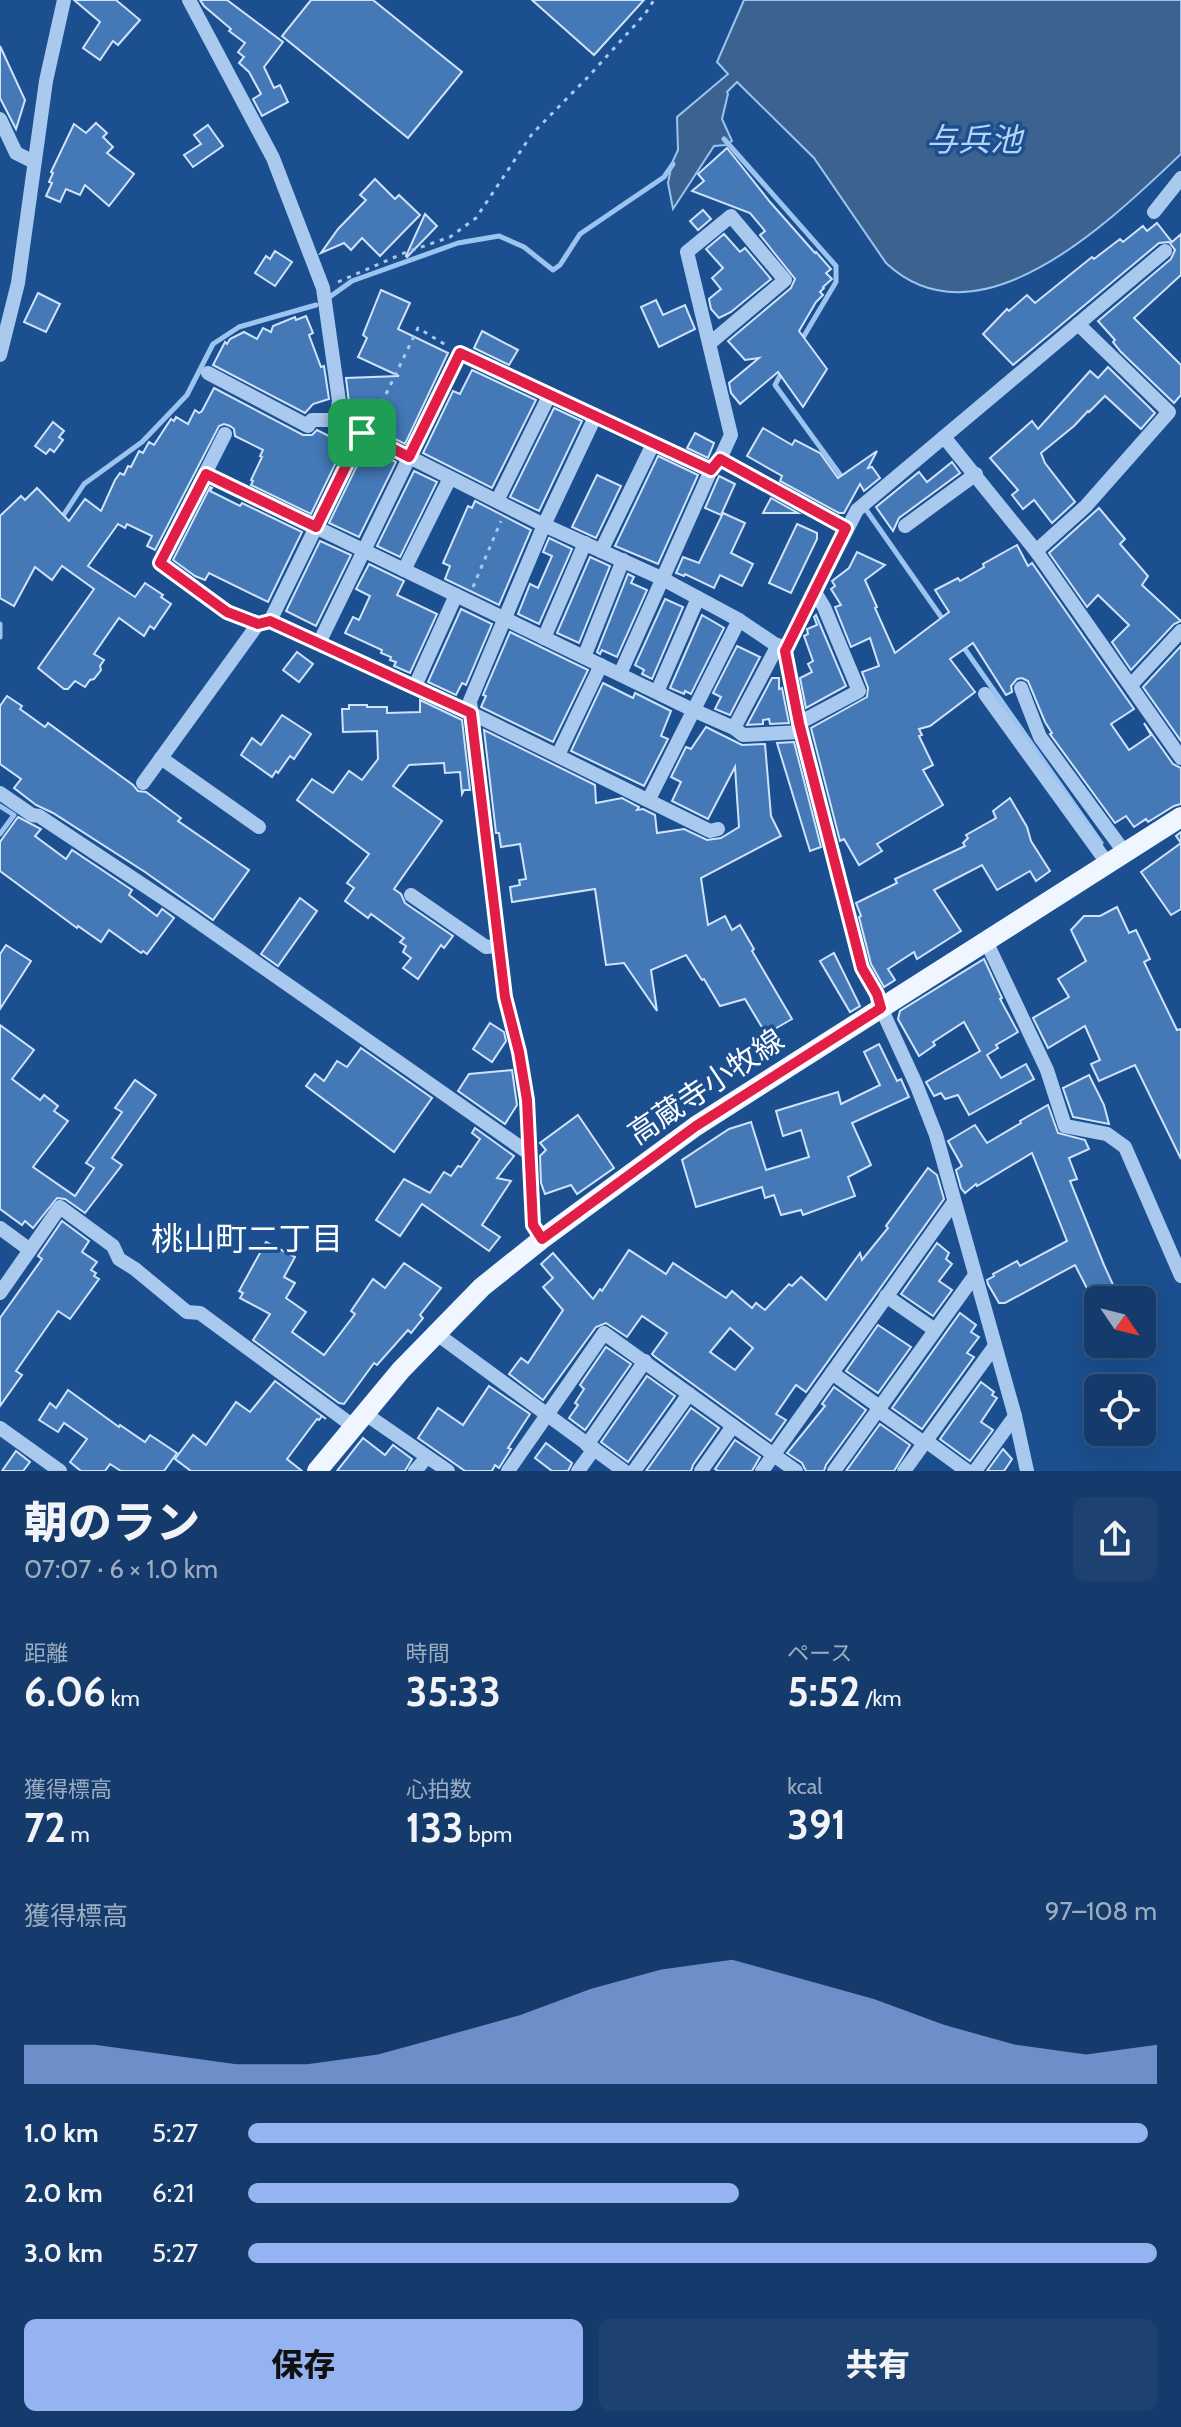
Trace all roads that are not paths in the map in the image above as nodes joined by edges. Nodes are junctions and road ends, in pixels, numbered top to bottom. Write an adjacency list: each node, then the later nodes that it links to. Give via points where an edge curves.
1 (64, 0): 4 (street)
2 (189, 0): 14 (street, via 273,158 323,288 339,401)
3 (0, 119): 4 (street, via 16,153)
4 (34, 162): 10 (street, via 18,283)
5 (1181, 178): 6 (street)
6 (1154, 212)
7 (1165, 251): 8 (street)
8 (1078, 324): 17 (street); 32 (street, via 1169,412 1086,506)
9 (709, 344): 9 (street, via 687,252 731,216 785,280); 20 (street, via 731,435)
10 (0, 355)
11 (208, 373): 14 (street, via 308,426 312,420)
12 (549, 396): 13 (street); 19 (street, via 460,353); 24 (street)
13 (595, 417): 18 (street); 25 (street)
14 (336, 420): 16 (street)
15 (225, 434): 21 (street)
16 (364, 434): 19 (street); 27 (street)
17 (944, 437): 22 (street); 28 (street, via 857,510)
18 (653, 444): 20 (street); 31 (street)
19 (409, 457): 23 (street); 30 (street)
20 (716, 464): 28 (street); 35 (street)
21 (206, 474): 27 (street); 41 (street, via 160,563 227,612)
22 (976, 474): 26 (street); 32 (street)
23 (450, 478): 24 (street); 34 (street)
24 (502, 504): 25 (street)
25 (544, 525): 29 (street); 39 (street)
26 (905, 526)
27 (316, 527): 30 (street); 41 (street)
28 (846, 528): 36 (street)
29 (585, 543): 31 (street); 43 (street)
30 (364, 550): 34 (street); 44 (street)
31 (601, 551): 33 (street)
32 (1036, 551): 49 (street)
33 (623, 560): 35 (street); 46 (street)
34 (404, 570): 37 (street)
35 (661, 578): 38 (street); 48 (street)
36 (815, 592): 45 (street); 57 (street, via 859,691)
37 (462, 598): 39 (street); 50 (street)
38 (698, 598): 40 (street); 52 (street)
39 (504, 619): 43 (street); 55 (street, via 470,701)
40 (739, 620): 45 (street); 54 (street)
41 (264, 623): 44 (street); 59 (street)
42 (1181, 631): 49 (street)
43 (544, 638): 46 (street)
44 (319, 643): 50 (street)
45 (782, 648): 56 (street); 57 (street)
46 (584, 657): 47 (street)
47 (601, 665): 48 (street); 58 (street)
48 (620, 674): 52 (street)
49 (1131, 685): 60 (street)
50 (415, 686): 55 (street)
51 (1021, 688): 67 (street, via 1040,737)
52 (657, 692): 54 (street)
53 (985, 694): 67 (street)
54 (693, 710): 56 (street); 63 (street)
55 (471, 713): 58 (street); 70 (street)
56 (734, 728): 57 (street, via 743,735)
57 (800, 728): 71 (street, via 862,968)
58 (558, 755): 63 (street)
59 (161, 758): 61 (street); 65 (street)
60 (1181, 758)
61 (143, 783)
62 (0, 793): 72 (street, via 184,912)
63 (649, 799): 66 (street, via 710,831)
64 (1181, 817): 67 (main road, 高蔵寺小牧線)
65 (259, 827)
66 (718, 829)
67 (1116, 859): 69 (main road, 高蔵寺小牧線)
68 (411, 895): 70 (street, via 486,947)
69 (986, 941): 71 (main road, 高蔵寺小牧線); 78 (street, via 1047,1070 1065,1126 1107,1134 1125,1147)
70 (498, 946): 72 (street, via 527,1100)
71 (881, 1008): 73 (street, via 936,1135); 75 (main road, 高蔵寺小牧線, via 696,1126)
72 (530, 1154): 75 (street, via 533,1225)
73 (954, 1202): 77 (street); 80 (street)
74 (0, 1228): 76 (street)
75 (542, 1239): 82 (main road, 高蔵寺小牧線, via 482,1287)
76 (30, 1250): 79 (street); 90 (street, via 60,1207 187,1312 200,1313)
77 (975, 1275): 81 (street); 83 (street)
78 (1181, 1276)
79 (0, 1293)
80 (886, 1296): 81 (street); 85 (street)
81 (935, 1330): 87 (street)
82 (437, 1334): 88 (street); 90 (main road, 高蔵寺小牧線)
83 (994, 1347): 89 (street); 93 (street)
84 (645, 1361): 86 (street); 88 (street, via 604,1333); 94 (street)
85 (832, 1373): 87 (street); 95 (street)
86 (689, 1394): 91 (street); 104 (street)
87 (880, 1410): 93 (street); 108 (street)
88 (548, 1416): 94 (street); 101 (street)
89 (1015, 1416): 111 (street); 112 (street)
90 (358, 1420): 96 (street); 98 (main road, 高蔵寺小牧線)
91 (733, 1426): 95 (street); 105 (street)
92 (0, 1428): 97 (street)
93 (925, 1442): 109 (street); 110 (street)
94 (590, 1447): 102 (street); 103 (street)
95 (773, 1455): 106 (street); 107 (street)
96 (427, 1457): 99 (street); 100 (street)
97 (60, 1471)
98 (317, 1471)
99 (415, 1471)
100 (448, 1471)
101 (508, 1471)
102 (578, 1471)
103 (624, 1471)
104 (634, 1471)
105 (701, 1471)
106 (762, 1471)
107 (796, 1471)
108 (834, 1471)
109 (904, 1471)
110 (967, 1471)
111 (975, 1471)
112 (1027, 1471)

